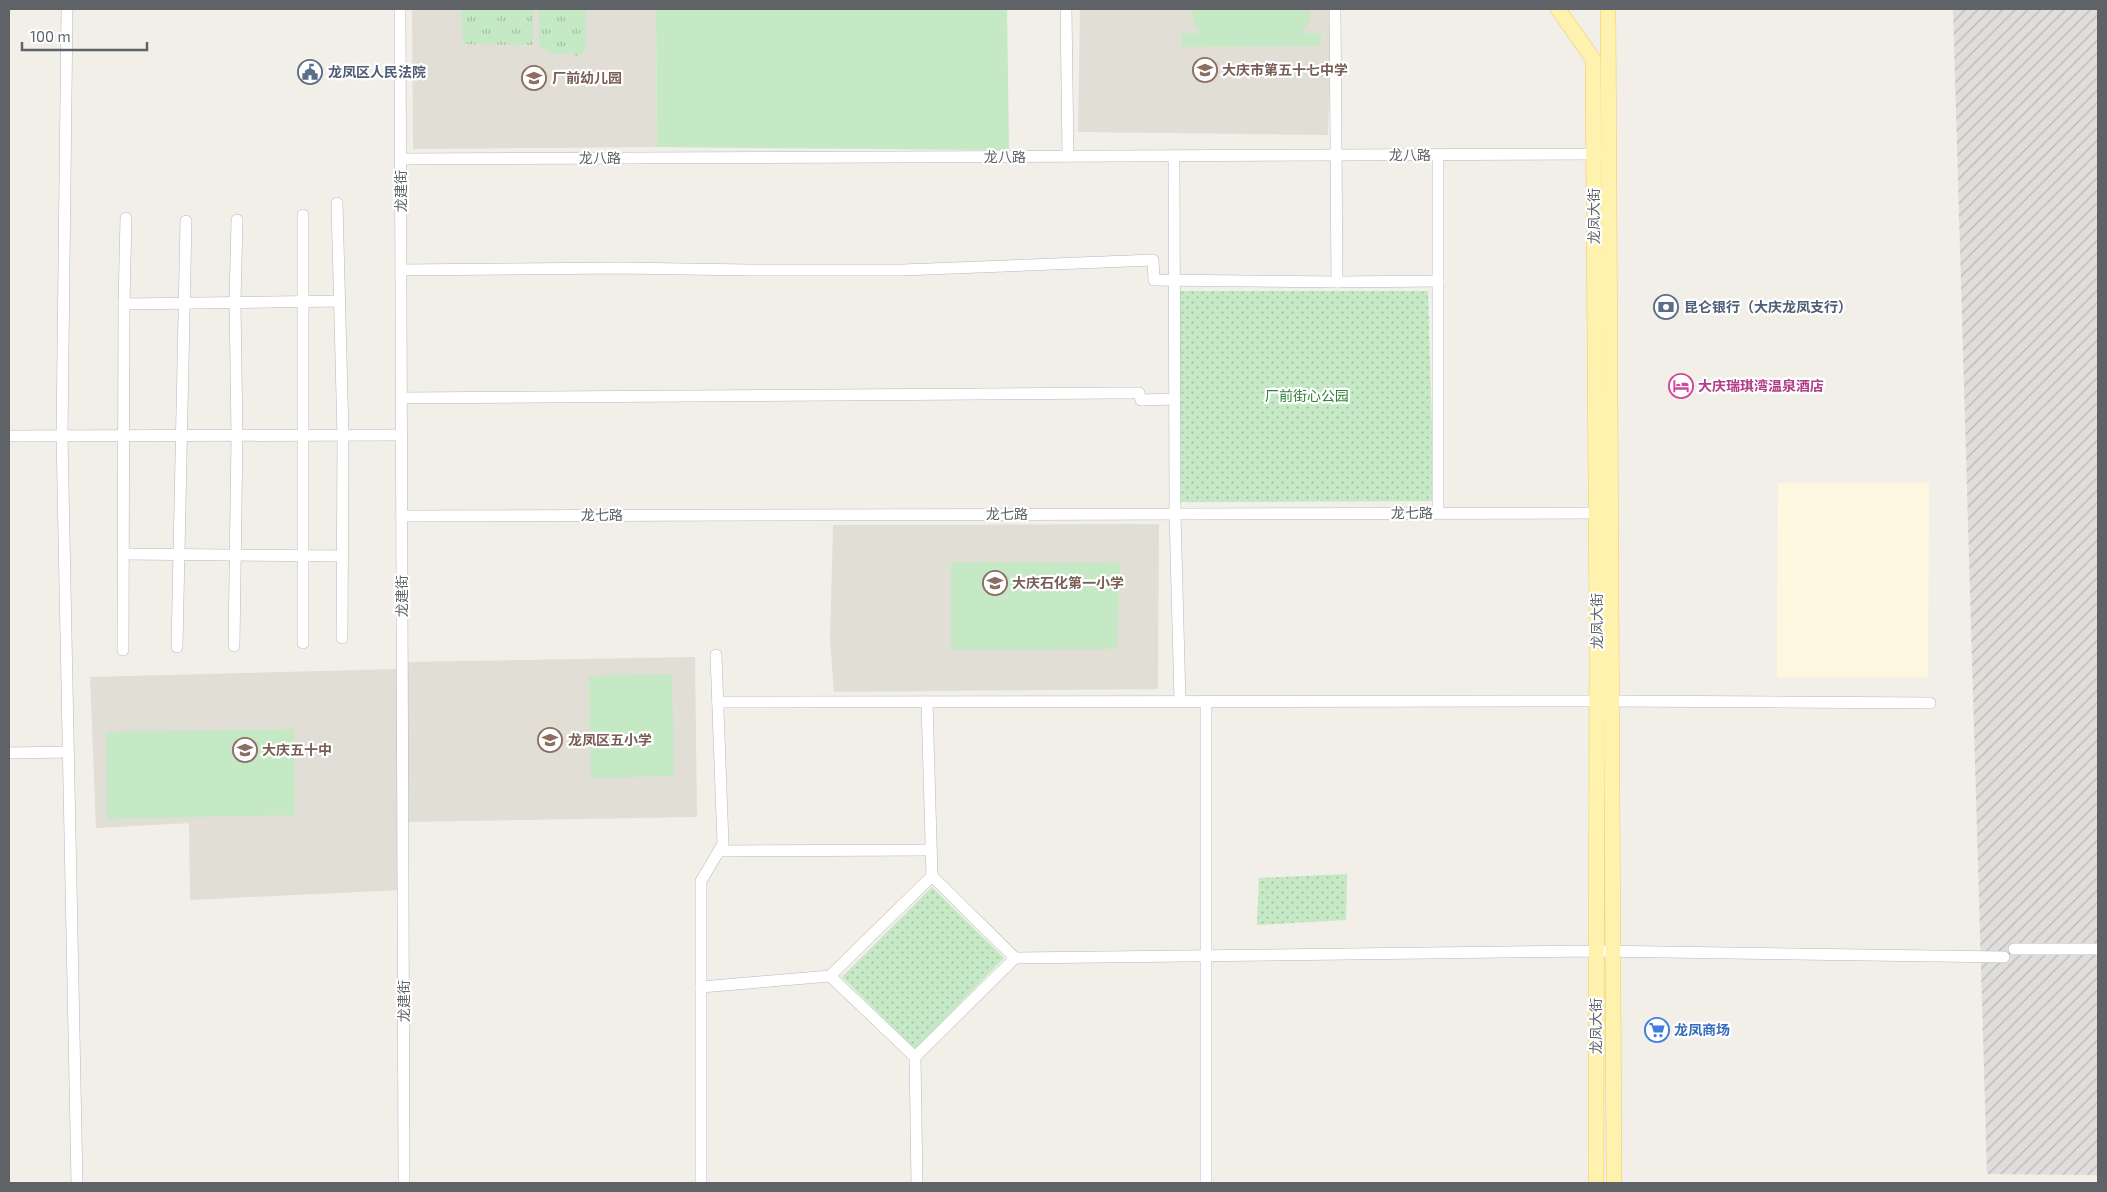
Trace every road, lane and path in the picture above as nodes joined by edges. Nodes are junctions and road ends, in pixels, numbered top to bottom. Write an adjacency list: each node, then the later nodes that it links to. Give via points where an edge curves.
1 (66, 9): 32 (street)
2 (400, 9): 13 (street, 龙建街)
3 (1066, 9): 11 (street)
4 (1335, 9): 9 (street)
5 (1558, 9): 7 (main road)
6 (1608, 9): 7 (main road, 龙凤大街)
7 (1600, 59): 8 (main road, 龙凤大街)
8 (1601, 154): 10 (street, 龙八路); 38 (main road, 龙凤大街); 40 (main road, 龙凤大街)
9 (1336, 155): 10 (street, 龙八路); 12 (street, 龙八路); 22 (street)
10 (1438, 155): 21 (street)
11 (1068, 156): 12 (street, 龙八路); 13 (street, 龙八路)
12 (1174, 156): 20 (street)
13 (401, 159): 19 (street, 龙建街)
14 (338, 204): 24 (street)
15 (303, 215): 23 (street)
16 (126, 218): 27 (street)
17 (237, 220): 25 (street)
18 (186, 221): 26 (street)
19 (401, 270): 20 (street, via 903,270 1153,260 1154,280); 28 (street, 龙建街)
20 (1174, 279): 22 (street); 29 (street)
21 (1438, 281): 22 (street); 39 (street)
22 (1337, 282)
23 (304, 301): 24 (street); 25 (street); 36 (street)
24 (340, 301): 37 (street)
25 (235, 302): 26 (street); 35 (street)
26 (184, 303): 27 (street); 34 (street)
27 (124, 304): 33 (street)
28 (402, 398): 29 (street, via 1113,393 1139,394 1141,400); 30 (street, 龙建街)
29 (1175, 399): 41 (street)
30 (402, 435): 37 (street); 42 (street, 龙建街)
31 (9, 436): 32 (street)
32 (62, 436): 33 (street); 61 (street)
33 (124, 436): 34 (street); 43 (street)
34 (182, 436): 35 (street); 44 (street)
35 (237, 436): 36 (street); 45 (street)
36 (305, 436): 37 (street); 46 (street)
37 (342, 436): 47 (street)
38 (1612, 512): 40 (street, 龙七路); 55 (main road, 龙凤大街)
39 (1438, 513): 40 (street, 龙七路); 41 (street, 龙七路)
40 (1596, 513): 54 (main road, 龙凤大街)
41 (1176, 514): 42 (street, 龙七路); 58 (street)
42 (402, 516): 77 (street, 龙建街)
43 (122, 554): 44 (street); 52 (street)
44 (178, 555): 45 (street); 51 (street)
45 (236, 555): 46 (street); 50 (street)
46 (303, 556): 47 (street); 49 (street)
47 (342, 556): 48 (street)
48 (342, 638)
49 (303, 644)
50 (234, 646)
51 (177, 647)
52 (123, 650)
53 (716, 654): 56 (street)
54 (1597, 701): 55 (street); 59 (street); 68 (main road, 龙凤大街)
55 (1612, 701): 60 (street); 69 (main road, 龙凤大街)
56 (718, 702): 57 (street); 64 (street, via 723,844)
57 (927, 702): 58 (street); 63 (street)
58 (1180, 702): 59 (street)
59 (1206, 702): 70 (street)
60 (1930, 703)
61 (68, 752): 62 (street); 76 (street)
62 (9, 753)
63 (932, 850): 64 (street); 65 (street)
64 (719, 851): 74 (street, via 700,881)
65 (932, 876): 72 (street); 73 (street)
66 (2014, 949): 67 (street)
67 (2098, 949)
68 (1596, 951): 69 (street); 70 (street); 81 (main road, 龙凤大街)
69 (1613, 952): 71 (street); 82 (main road, 龙凤大街)
70 (1206, 956): 72 (street); 80 (street)
71 (2004, 957)
72 (1015, 958): 75 (street)
73 (830, 976): 74 (street); 75 (street)
74 (701, 987): 78 (street)
75 (914, 1057): 79 (street)
76 (78, 1183)
77 (404, 1183)
78 (701, 1183)
79 (917, 1183)
80 (1206, 1183)
81 (1596, 1183)
82 (1614, 1183)

